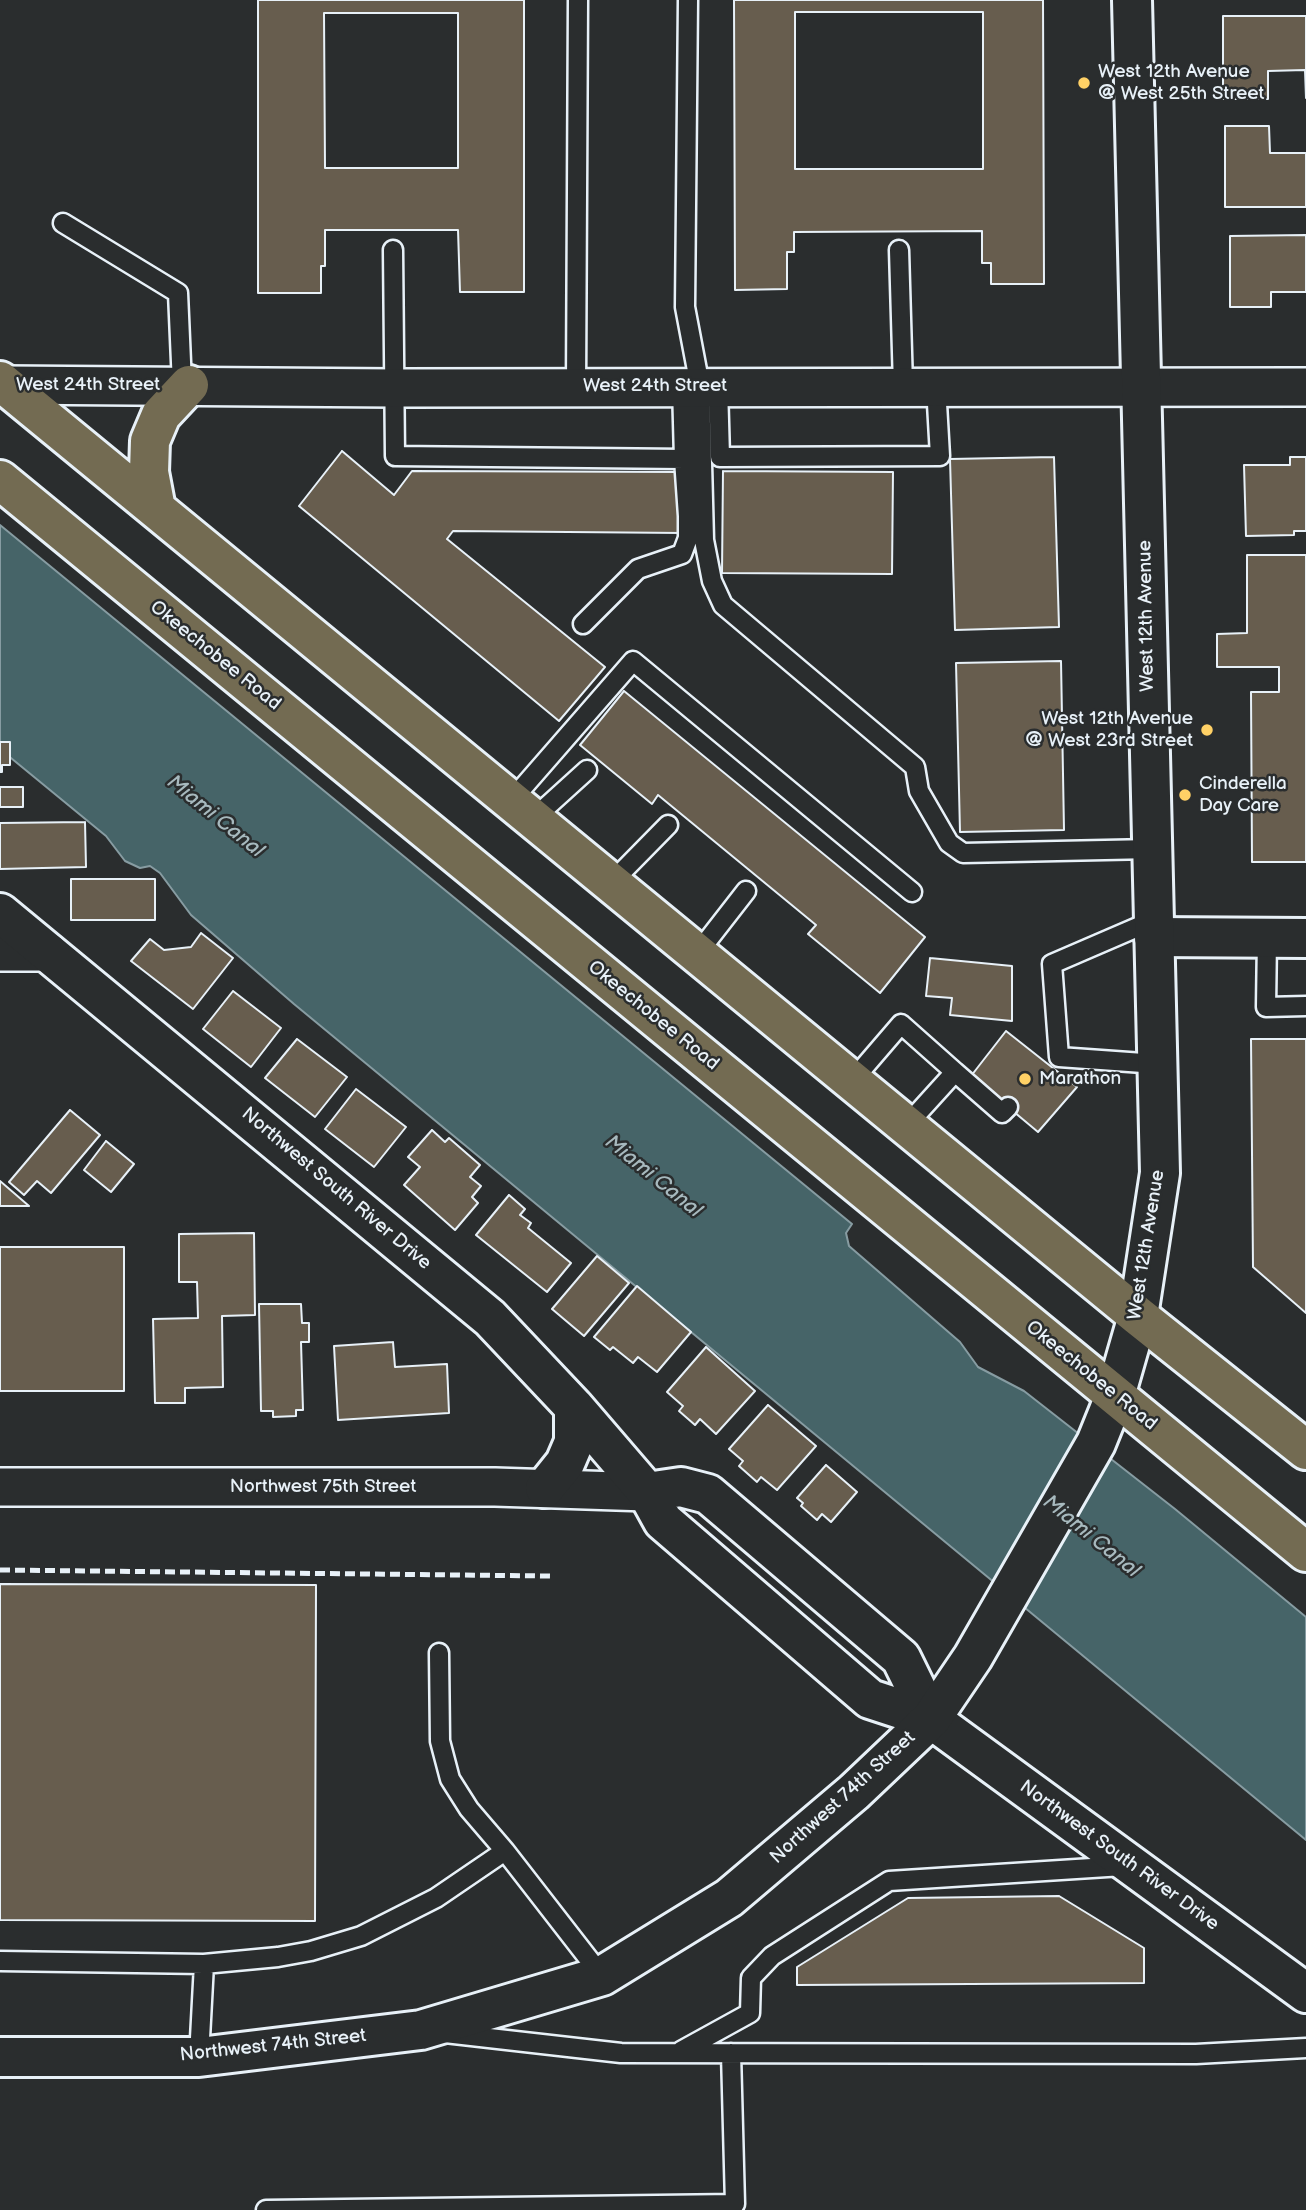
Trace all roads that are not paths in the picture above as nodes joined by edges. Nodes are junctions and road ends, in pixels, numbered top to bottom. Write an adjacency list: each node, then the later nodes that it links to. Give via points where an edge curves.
1 (578, 0): 9 (lane)
2 (688, 0): 10 (lane, via 685,307)
3 (1132, 0): 12 (main road, West 12th Avenue)
4 (63, 223): 8 (lane, via 178,293)
5 (393, 250): 14 (lane)
6 (899, 250): 11 (lane)
7 (1, 383): 8 (street, West 24th Street); 17 (highway)
8 (186, 384): 14 (street, West 24th Street); 17 (highway, via 161,415 150,442 149,471)
9 (576, 386): 10 (street, West 24th Street); 14 (street, West 24th Street)
10 (700, 386): 11 (street, West 24th Street); 11 (lane, via 720,457 940,456); 15 (lane); 22 (lane, via 704,540 712,581 723,605 915,767 919,790 949,843 963,853)
11 (920, 386): 12 (street, West 24th Street)
12 (1141, 387): 13 (street, West 24th Street); 22 (main road, West 12th Avenue)
13 (1306, 387)
14 (394, 388): 15 (lane, via 395,456)
15 (684, 459): 18 (lane, via 688,538 681,554 638,569)
16 (0, 480): 40 (highway, Okeechobee Road)
17 (156, 509): 20 (highway)
18 (583, 624)
19 (587, 770): 20 (lane)
20 (522, 810): 23 (highway); 25 (lane, via 633,661)
21 (668, 825): 23 (lane)
22 (1152, 849): 27 (main road, West 12th Avenue)
23 (611, 883): 32 (highway)
24 (746, 891): 32 (lane)
25 (912, 892)
26 (0, 912): 31 (main road, Northwest South River Drive)
27 (1154, 928): 28 (main road); 34 (main road, West 12th Avenue); 34 (lane, via 1052,964 1054,1060)
28 (1267, 938): 29 (main road); 33 (lane, via 1266,1007)
29 (1306, 938)
30 (0, 952): 31 (street)
31 (48, 952): 41 (main road, Northwest South River Drive, via 490,1318)
32 (697, 954): 36 (highway)
33 (1306, 1006)
34 (1157, 1064): 39 (main road, West 12th Avenue, via 1160,1173)
35 (955, 1072): 36 (lane, via 901,1024); 37 (lane, via 1002,1113); 38 (lane)
36 (852, 1081): 38 (highway)
37 (1008, 1107)
38 (906, 1126): 39 (highway)
39 (1138, 1316): 40 (main road, West 12th Avenue); 42 (highway)
40 (1115, 1396): 46 (highway, Okeechobee Road); 48 (main road, Northwest 74th Street, via 1096,1443 973,1657)
41 (574, 1407): 44 (main road, via 574,1442 565,1463); 45 (main road, Northwest South River Drive)
42 (1306, 1450)
43 (0, 1487): 44 (street, Northwest 75th Street)
44 (545, 1488): 45 (street, Northwest 75th Street)
45 (647, 1492): 48 (main road, Northwest South River Drive, via 663,1521 870,1699); 48 (main road, Northwest South River Drive, via 681,1487 708,1494 901,1658)
46 (1306, 1552)
47 (439, 1653): 49 (lane, via 440,1741 450,1779)
48 (931, 1719): 50 (main road, Northwest South River Drive); 53 (main road, Northwest 74th Street, via 854,1792 729,1898)
49 (505, 1851): 52 (lane, via 436,1898 361,1936 278,1957); 53 (lane)
50 (1130, 1865): 54 (main road, Northwest South River Drive); 57 (lane, via 889,1881 772,1956 751,1978 750,2013)
51 (0, 1961): 52 (lane)
52 (204, 1964): 60 (lane)
53 (602, 1976): 55 (main road, Northwest 74th Street)
54 (1306, 1993)
55 (421, 2031): 57 (lane, Northwest 74th Street, via 621,2053); 60 (main road, Northwest 74th Street)
56 (1306, 2048): 58 (lane, Northwest 74th Street, via 1196,2054)
57 (678, 2053): 58 (lane, Northwest 74th Street)
58 (731, 2053): 61 (lane, via 735,2204)
59 (0, 2057): 60 (main road, Northwest 74th Street)
60 (200, 2057)
61 (266, 2210)

